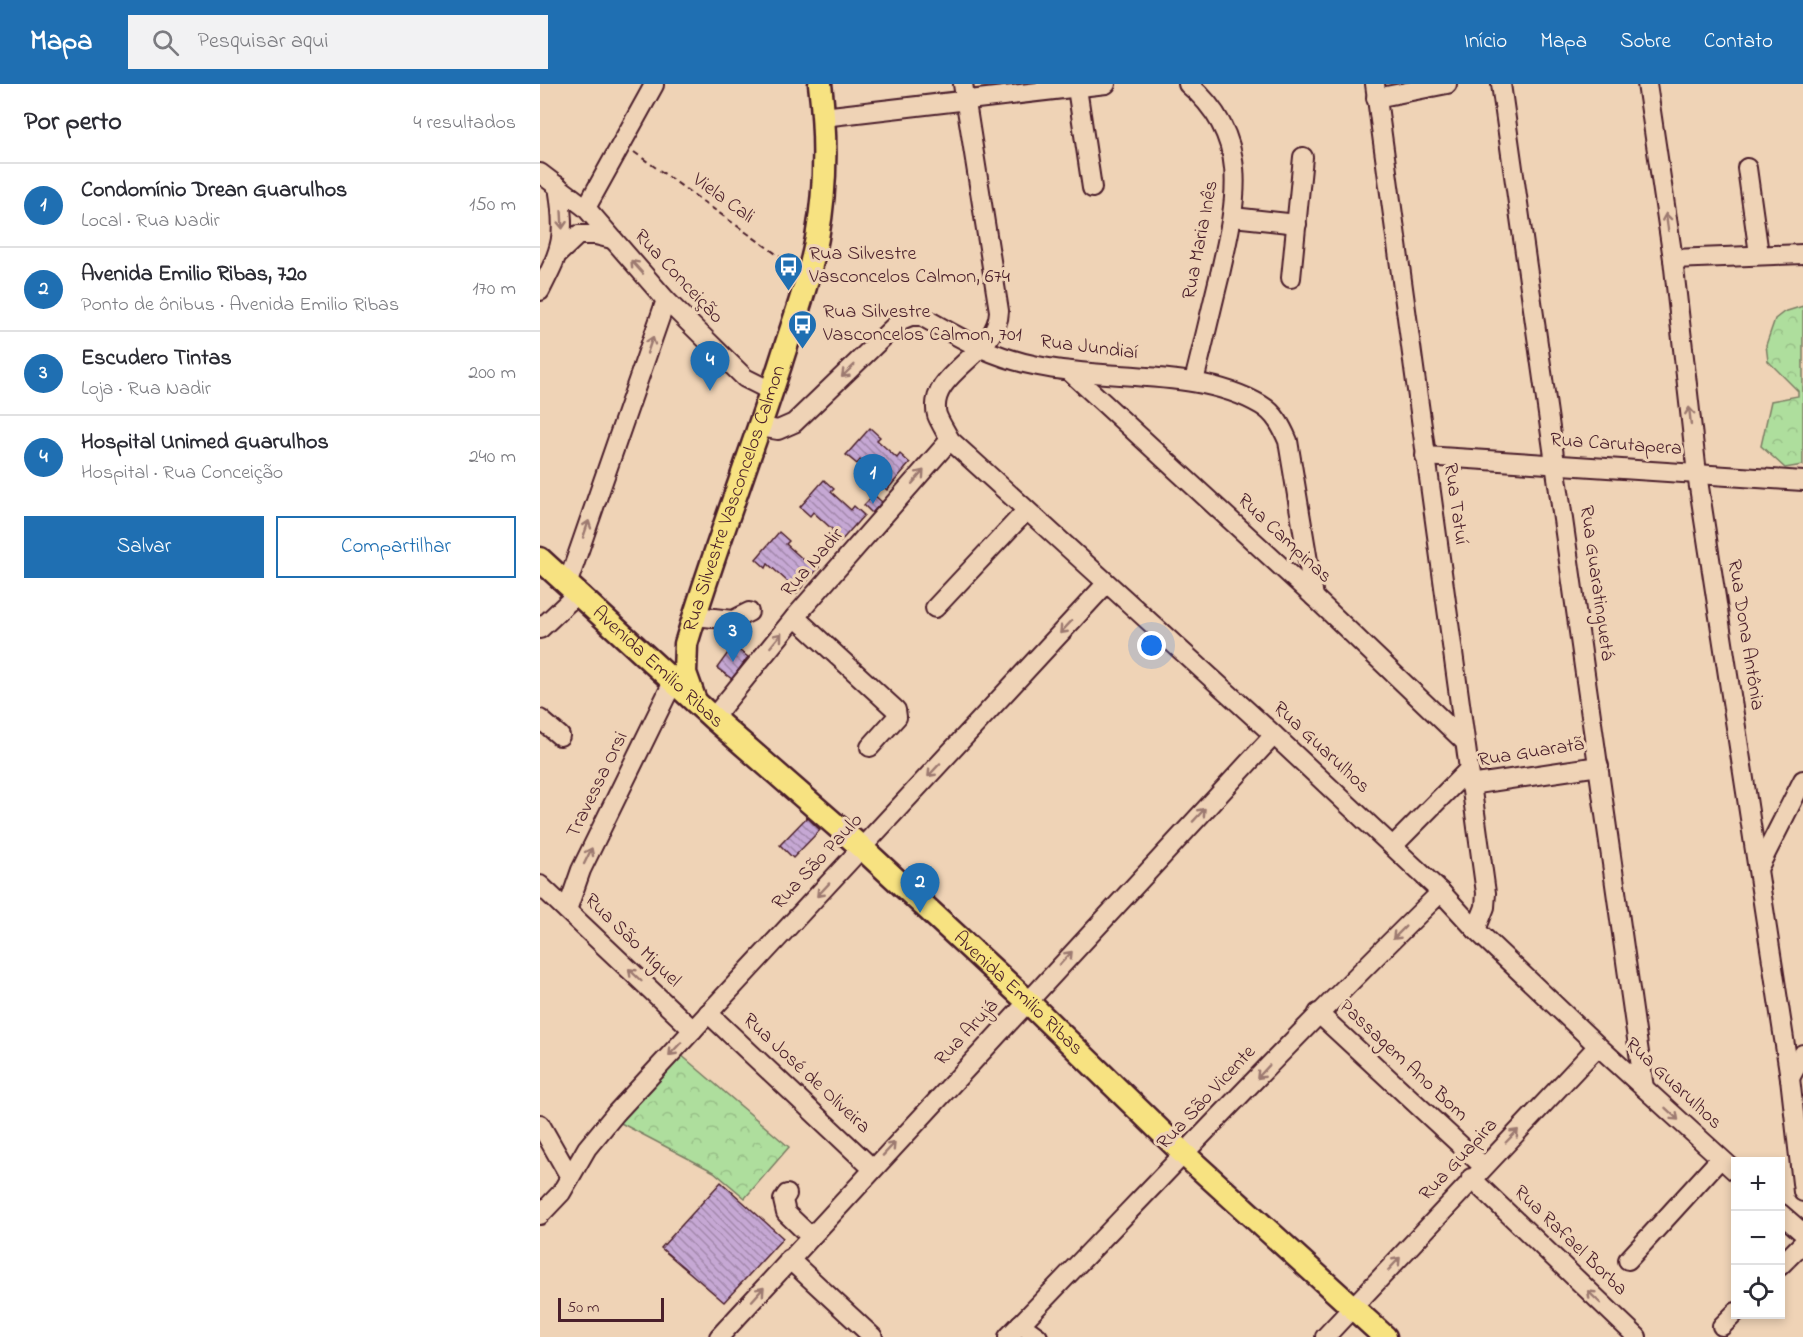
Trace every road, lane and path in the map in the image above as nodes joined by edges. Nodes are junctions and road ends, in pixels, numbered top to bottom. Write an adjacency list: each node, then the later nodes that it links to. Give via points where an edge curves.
1 (820, 84): 11 (main road, Rua Silvestre Vasconcelos Calmon)
2 (1106, 84): 8 (street)
3 (1188, 84): 19 (street, Rua Maria Inês, via 1224,128 1236,167)
4 (1447, 84): 9 (street)
5 (1501, 84): 37 (street, Rua Guaratinguetá)
6 (1647, 84): 25 (street, Rua Dona Antônia, one-way to 6)
7 (654, 85): 12 (street)
8 (1077, 88): 10 (street); 17 (street)
9 (1376, 91): 36 (street, Rua Tatuí)
10 (964, 93): 11 (street); 30 (street, Rua Guarulhos, via 999,311 996,332)
11 (823, 117): 26 (main road, Rua Silvestre Vasconcelos Calmon, via 822,196)
12 (622, 144): 18 (street); 26 (path, Viela Cali)
13 (1303, 157): 20 (street)
14 (1747, 168): 23 (street)
15 (540, 173): 16 (street)
16 (558, 186): 18 (street); 22 (street, one-way to 22, via 564,224)
17 (1092, 188)
18 (586, 208): 21 (street, Rua Conceição)
19 (1233, 217): 20 (street); 32 (street, Rua Maria Inês)
20 (1297, 224): 27 (street)
21 (612, 239): 22 (street, via 578,235); 29 (street, Rua Conceição, one-way to 21)
22 (559, 253): 28 (street)
23 (1759, 254): 24 (street); 25 (street)
24 (1803, 254)
25 (1673, 259): 38 (street, Rua Dona Antônia, one-way to 25)
26 (808, 276): 33 (main road, Rua Silvestre Vasconcelos Calmon)
27 (1291, 278)
28 (540, 291)
29 (666, 300): 33 (street, Rua Conceição, via 745,378); 43 (street, one-way to 29)
30 (981, 350): 31 (street, Rua Jundiaí); 34 (street, Rua Jundiaí, one-way to 34, via 921,316 911,316 902,320 794,423 778,430); 35 (street, Rua Guarulhos, via 950,376 938,401 937,414)
31 (1070, 372): 32 (street, Rua Jundiaí); 44 (street, Rua Campinas)
32 (1194, 381): 44 (street, Rua Jundiaí, via 1256,402 1280,423 1288,441)
33 (771, 391): 34 (main road, Rua Silvestre Vasconcelos Calmon)
34 (760, 427): 47 (main road, Rua Silvestre Vasconcelos Calmon)
35 (950, 440): 40 (street, Rua Guarulhos); 48 (street, Rua Nadir, one-way to 35)
36 (1425, 456): 37 (street, Rua Carutapera); 58 (street, Rua Tatuí)
37 (1556, 463): 38 (street, Rua Carutapera); 60 (street, Rua Guaratinguetá)
38 (1697, 474): 39 (street, Rua Carutapera); 65 (street, Rua Dona Antônia)
39 (1803, 482)
40 (1026, 511): 42 (street, Rua Guarulhos); 45 (street)
41 (540, 559): 43 (main road, Avenida Emilio Ribas)
42 (1106, 584): 57 (street, Rua Guarulhos); 64 (street, Rua São Paulo, one-way to 64)
43 (572, 589): 49 (street); 51 (main road, Avenida Emilio Ribas)
44 (1314, 597): 58 (street, Rua Campinas)
45 (935, 608)
46 (749, 612): 47 (street, via 734,620)
47 (695, 616): 50 (main road, Rua Silvestre Vasconcelos Calmon)
48 (795, 617): 54 (street, Rua Nadir, one-way to 48); 59 (street, via 896,710 897,717)
49 (540, 629)
50 (686, 645): 51 (main road, via 661,654); 53 (main road, Rua Silvestre Vasconcelos Calmon, via 685,673)
51 (636, 648): 52 (main road, Avenida Emilio Ribas)
52 (673, 682): 53 (main road, Avenida Emilio Ribas); 68 (street, Travessa Orsi, one-way to 52, via 581,870)
53 (696, 702): 54 (main road, Avenida Emilio Ribas)
54 (713, 718): 64 (main road, Avenida Emilio Ribas)
55 (540, 719): 56 (street)
56 (560, 735)
57 (1274, 735): 63 (street, Rua Guarulhos); 70 (street, Rua Arujá, one-way to 57)
58 (1465, 742): 61 (street, Rua Tatuí)
59 (870, 747)
60 (1599, 766): 61 (street, Rua Guaratã); 77 (street, Rua Guaratinguetá)
61 (1469, 778): 63 (street); 69 (street, Rua Tatuí, via 1486,893)
62 (1803, 780): 65 (street)
63 (1393, 846): 67 (street, Rua Guarulhos)
64 (862, 848): 70 (main road, Avenida Emilio Ribas); 71 (street, Rua São Paulo, one-way to 71)
65 (1759, 867): 76 (street, Rua Dona Antônia)
66 (540, 885): 68 (street, Rua São Miguel)
67 (1441, 892): 69 (street, Rua Guarulhos); 72 (street, Rua São Vicente, one-way to 72)
68 (567, 910): 73 (street, Rua São Miguel, one-way to 68)
69 (1476, 930): 74 (street, Rua Guarulhos)
70 (1027, 1001): 79 (main road, Avenida Emilio Ribas); 81 (street, Rua Arujá, one-way to 70)
71 (708, 1013): 73 (street, Rua São Paulo); 81 (street, Rua José de Oliveira)
72 (1318, 1014): 79 (street, Rua São Vicente, one-way to 79); 83 (street, Passagem Ano Bom)
73 (693, 1030): 84 (street, Rua São Paulo, one-way to 84, via 616,1113 587,1148)
74 (1599, 1046): 77 (street, Rua Guarulhos); 83 (street, Rua Guapira, one-way to 74)
75 (1803, 1054): 76 (street)
76 (1790, 1078): 85 (street, Rua Dona Antônia)
77 (1644, 1088): 80 (street, Rua Guarulhos, one-way to 80)
78 (540, 1124): 84 (street)
79 (1185, 1155): 95 (main road, Avenida Emilio Ribas); 98 (street, Rua São Vicente)
80 (1720, 1159): 82 (street, Rua Guarulhos); 93 (street)
81 (872, 1168): 90 (street, Rua Arujá)
82 (1731, 1168)
83 (1477, 1172): 95 (street, Rua Guapira, one-way to 83); 104 (street, Rua Rafael Borba, one-way to 83)
84 (570, 1177): 87 (street, Rua São Paulo)
85 (1803, 1192)
86 (787, 1194): 90 (street, via 783,1200 786,1214)
87 (540, 1215)
88 (1785, 1217): 89 (street)
89 (1803, 1233)
90 (810, 1236): 92 (street, Rua Arujá)
91 (1803, 1243): 94 (street)
92 (789, 1259): 99 (street, Rua Arujá, one-way to 92); 100 (street)
93 (1628, 1260)
94 (1781, 1265)
95 (1354, 1307): 102 (street, Rua Guapira); 103 (main road, Avenida Emilio Ribas)
96 (1731, 1317): 97 (street)
97 (1722, 1326)
98 (1014, 1330): 101 (street)
99 (719, 1337)
100 (873, 1337)
101 (1038, 1337)
102 (1325, 1337)
103 (1385, 1337)
104 (1637, 1337)

